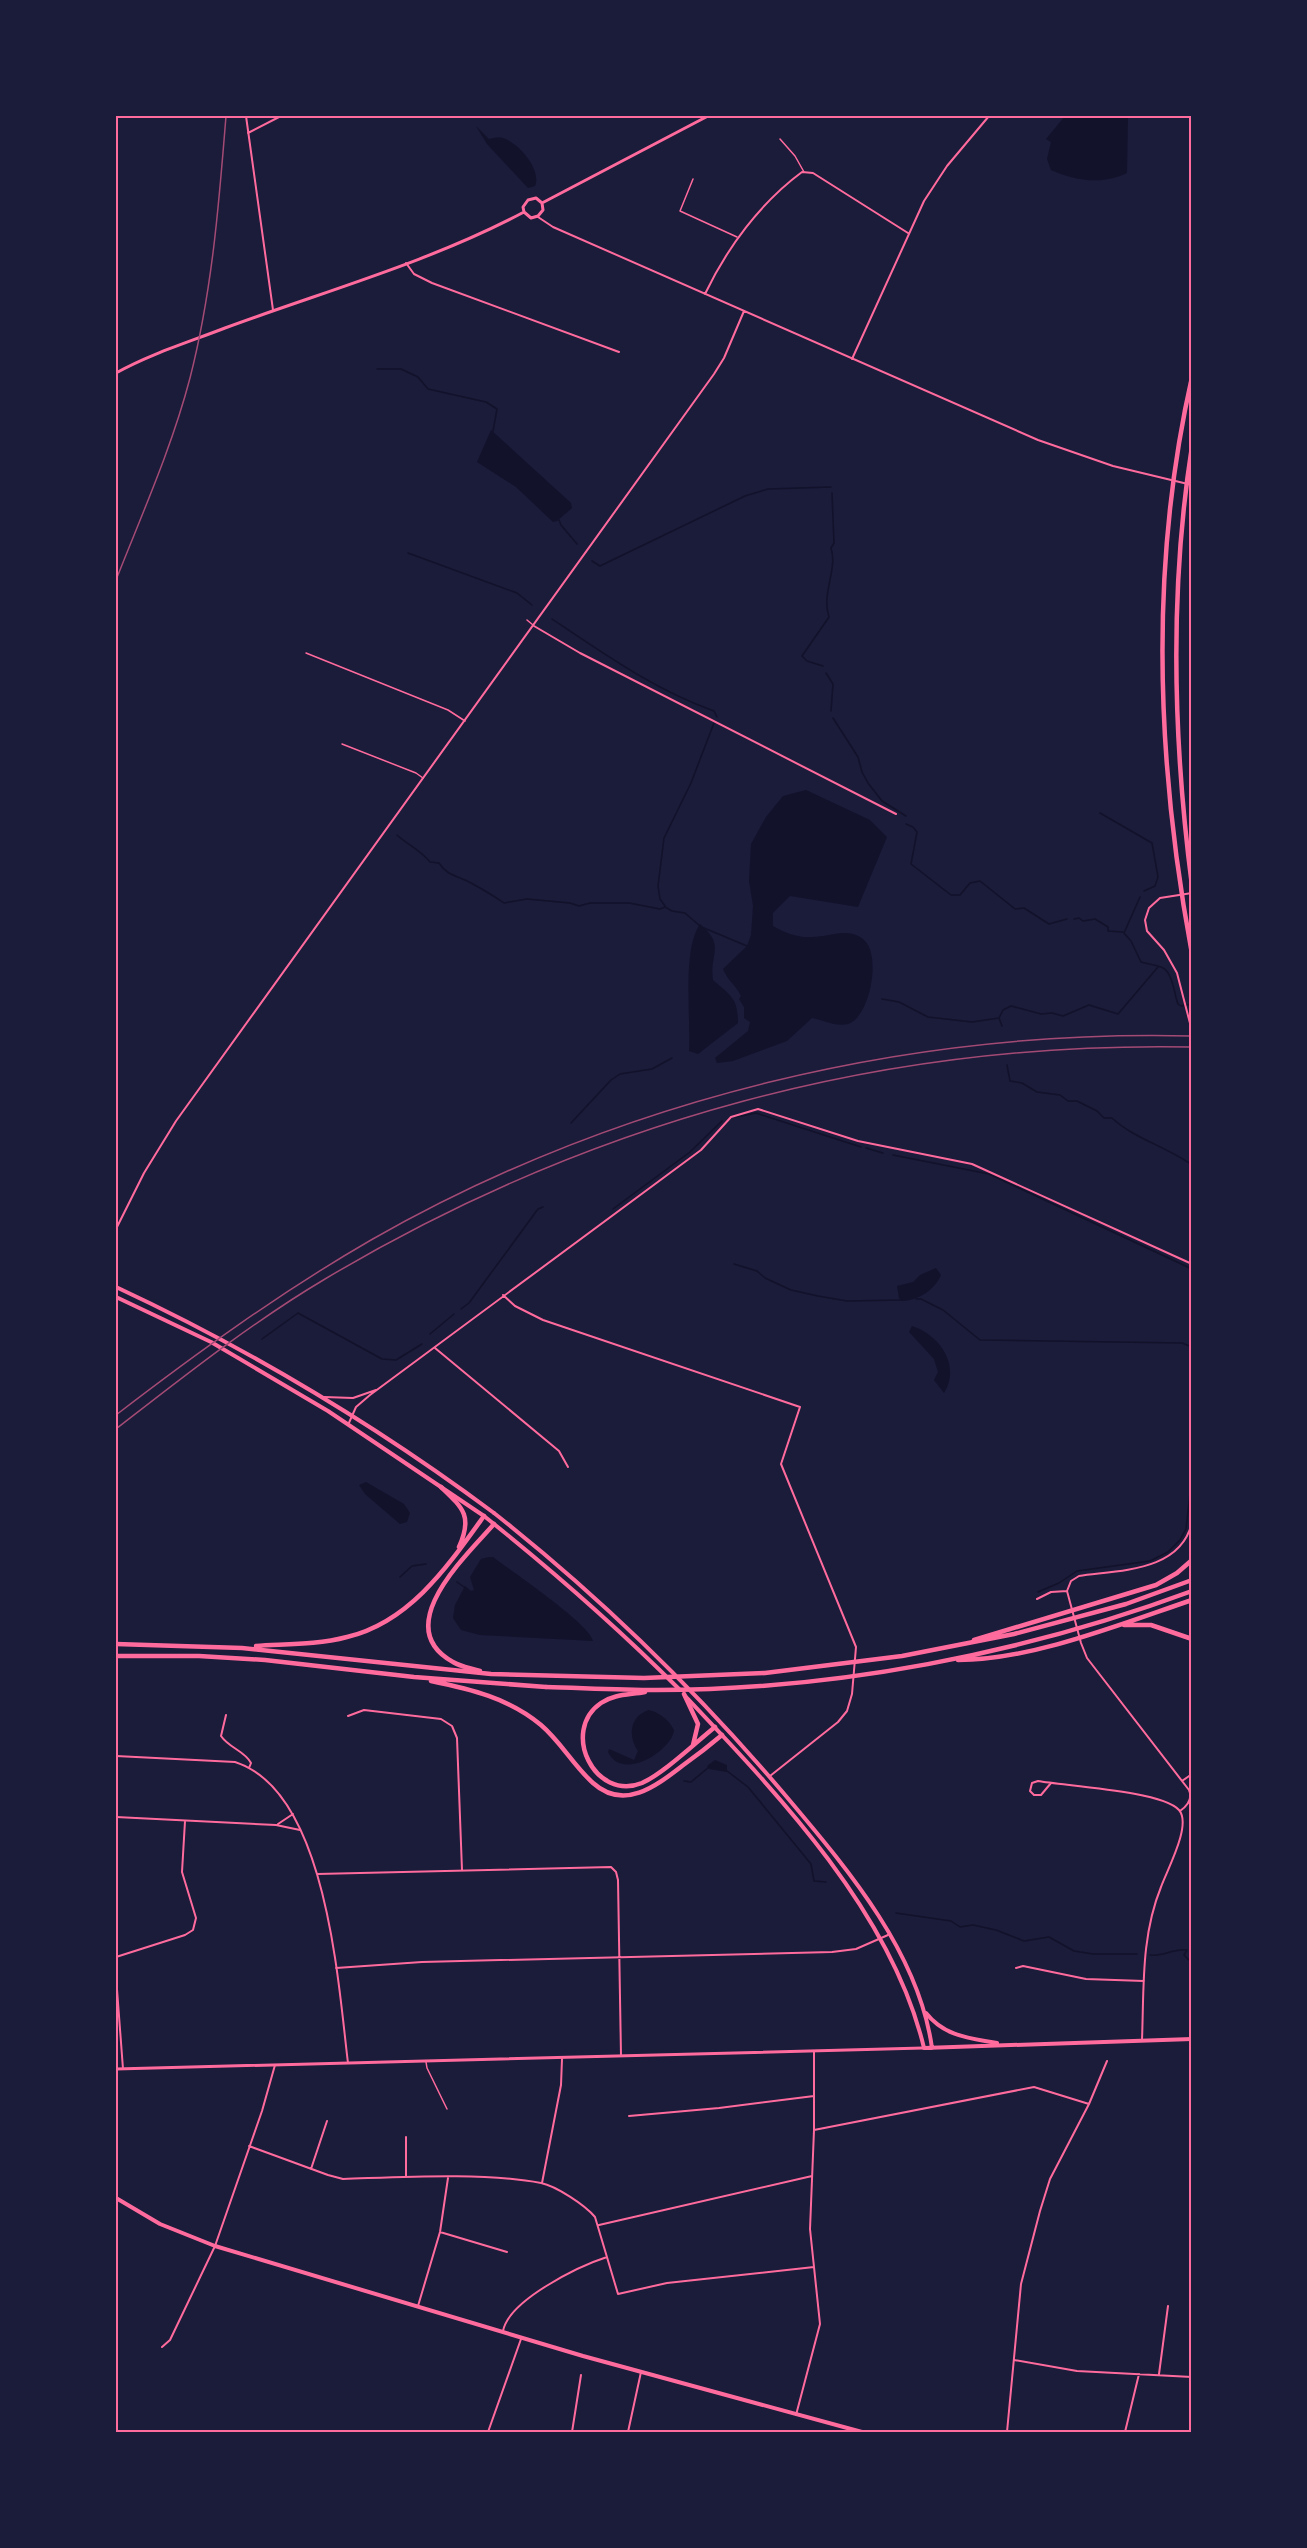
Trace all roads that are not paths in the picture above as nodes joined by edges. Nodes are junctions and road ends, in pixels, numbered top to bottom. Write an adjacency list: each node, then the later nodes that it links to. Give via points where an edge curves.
1 (246, 116): 5 (street)
2 (281, 116): 5 (street)
3 (708, 116): 9 (street)
4 (989, 116): 12 (street, via 934,185)
5 (248, 133): 16 (street)
6 (780, 139): 7 (lane)
7 (804, 172): 12 (street, via 813,173); 13 (street, via 771,200)
8 (693, 179): 13 (lane, via 680,211)
9 (542, 203): 10 (street, via 536,198 528,200); 11 (street, via 543,210)
10 (524, 212): 11 (street, via 531,218); 14 (street)
11 (538, 216): 15 (street, via 553,227)
12 (908, 233): 19 (street)
13 (738, 238): 15 (street)
14 (406, 263): 16 (street); 18 (street, via 414,273 432,283)
15 (705, 294): 17 (street)
16 (273, 310): 20 (street)
17 (744, 311): 19 (street); 25 (street, via 714,374)
18 (619, 352)
19 (852, 359): 23 (street, via 1059,449)
20 (116, 373)
21 (1191, 377): 33 (highway, via 1168,543 1163,640 1165,752)
22 (1191, 446): 31 (highway, via 1175,641 1177,752)
23 (1191, 485)
24 (527, 620): 25 (lane)
25 (534, 626): 27 (street); 30 (street)
26 (306, 653): 27 (lane, via 448,710)
27 (465, 721): 29 (street)
28 (342, 744): 29 (lane)
29 (424, 778): 35 (street, via 176,1121)
30 (896, 814)
31 (1191, 886)
32 (1191, 893): 34 (street, via 1156,900 1145,914 1150,937 1174,966)
33 (1191, 954)
34 (1191, 1031)
35 (116, 1229)
36 (1191, 1264): 38 (street, via 972,1164 858,1141 758,1109 733,1115 701,1150)
37 (116, 1287): 42 (main road, via 212,1333)
38 (504, 1295): 40 (street); 79 (street, via 515,1306 543,1320 800,1407 781,1464 855,1643 852,1694 849,1707 838,1722)
39 (116, 1297): 44 (main road, via 221,1348)
40 (435, 1348): 41 (street); 46 (street, via 559,1451)
41 (381, 1387): 42 (street, via 353,1398); 43 (street)
42 (324, 1397): 43 (main road)
43 (351, 1415): 44 (street); 45 (street); 48 (main road)
44 (343, 1421): 45 (main road)
45 (348, 1425): 47 (main road)
46 (568, 1467)
47 (441, 1486): 49 (main road); 52 (highway, via 465,1516 466,1530)
48 (494, 1513): 49 (main road); 51 (main road); 72 (main road, via 627,1625)
49 (484, 1516): 51 (main road); 52 (highway)
50 (1191, 1522): 55 (street, via 1183,1542 1165,1559 1079,1576 1071,1581)
51 (494, 1524): 66 (highway, via 441,1587 432,1604 428,1625 432,1641 442,1655 458,1665); 69 (main road, via 601,1613)
52 (456, 1552): 63 (highway, via 418,1598 376,1628 332,1640)
53 (1191, 1560): 62 (highway, via 1156,1585)
54 (1191, 1581): 62 (highway, via 1082,1617)
55 (1067, 1591): 57 (street, via 1051,1592); 80 (street, via 1087,1658)
56 (1191, 1591): 65 (highway, via 1084,1626)
57 (1037, 1599)
58 (1191, 1600): 59 (highway)
59 (1113, 1627): 60 (highway, via 1151,1625); 65 (highway, via 987,1658)
60 (1191, 1639)
61 (116, 1644): 63 (highway)
62 (946, 1647): 66 (highway, via 847,1664 699,1677)
63 (242, 1648): 66 (highway)
64 (116, 1656): 67 (highway, via 265,1660)
65 (949, 1660): 68 (highway, via 771,1684)
66 (491, 1674)
67 (414, 1677): 68 (highway); 74 (highway, via 477,1692 524,1713 554,1736 594,1784 615,1795 646,1791)
68 (656, 1690): 75 (highway, via 617,1696 593,1710 583,1732 587,1762 607,1781 630,1786 653,1776)
69 (684, 1694): 73 (main road); 75 (highway, via 698,1724)
70 (226, 1715): 77 (street, via 221,1736 248,1757)
71 (348, 1716): 88 (street, via 364,1710 441,1719 452,1726 457,1738)
72 (725, 1725): 73 (main road); 74 (main road); 79 (main road)
73 (715, 1727): 74 (main road); 75 (highway)
74 (722, 1735): 91 (main road, via 810,1838)
75 (693, 1745)
76 (116, 1756): 77 (street, via 227,1761)
77 (249, 1768): 83 (street, via 273,1786)
78 (1191, 1774): 80 (street)
79 (770, 1776): 90 (main road, via 830,1849)
80 (1182, 1781): 82 (street, via 1191,1796)
81 (1051, 1783): 81 (street, via 1035,1781 1030,1791 1041,1795); 82 (street, via 1119,1791 1167,1803)
82 (1180, 1811): 97 (street, via 1184,1823 1181,1836 1149,1926)
83 (292, 1814): 86 (street); 87 (street)
84 (116, 1817): 85 (street)
85 (185, 1821): 86 (street); 92 (street, via 182,1872 196,1918 193,1930)
86 (276, 1825): 87 (street)
87 (300, 1830): 89 (street)
88 (462, 1870): 89 (street); 93 (street, via 611,1867 618,1880)
89 (317, 1874): 94 (street)
90 (888, 1935): 91 (street); 98 (main road)
91 (880, 1938): 93 (street, via 838,1952); 102 (main road, via 909,1998)
92 (116, 1957)
93 (619, 1958): 94 (street); 105 (street)
94 (336, 1968): 109 (street)
95 (1016, 1968): 97 (street, via 1023,1966 1092,1980)
96 (116, 1976): 111 (street)
97 (1144, 1981): 100 (street)
98 (922, 2005): 101 (main road, via 928,2016 948,2032); 103 (main road)
99 (1191, 2039): 100 (main road)
100 (1142, 2040): 101 (main road)
101 (1006, 2044): 103 (main road)
102 (924, 2048): 103 (main road); 104 (street)
103 (932, 2048)
104 (814, 2051): 105 (street); 113 (street)
105 (621, 2056): 106 (street)
106 (562, 2057): 107 (street); 125 (street, via 561,2085)
107 (426, 2061): 109 (street); 115 (lane)
108 (1107, 2061): 114 (street)
109 (348, 2063): 110 (street)
110 (274, 2065): 111 (street); 120 (street)
111 (123, 2068): 112 (street)
112 (116, 2069)
113 (815, 2096): 116 (street); 118 (street)
114 (1089, 2104): 118 (street, via 1034,2087); 138 (street, via 1050,2180 1040,2211 1021,2284)
115 (447, 2109)
116 (629, 2116)
117 (327, 2121): 121 (street)
118 (814, 2130): 122 (street)
119 (406, 2137): 123 (street)
120 (249, 2146): 121 (street); 129 (street)
121 (311, 2169): 123 (street, via 343,2179)
122 (812, 2176): 127 (street); 132 (street, via 810,2229)
123 (406, 2177): 124 (street)
124 (448, 2178): 125 (street); 128 (street)
125 (542, 2183): 127 (street, via 586,2207)
126 (116, 2198): 129 (main road, via 163,2226)
127 (598, 2224): 131 (street)
128 (440, 2232): 130 (street); 134 (street)
129 (215, 2246): 134 (main road); 137 (street, via 170,2340)
130 (507, 2252)
131 (608, 2257): 132 (street, via 616,2291 621,2294 667,2283); 135 (street, via 587,2263 550,2283 524,2304)
132 (814, 2266): 144 (street, via 820,2324)
133 (1168, 2306): 142 (street)
134 (418, 2307): 135 (main road)
135 (502, 2332): 136 (main road)
136 (522, 2338): 139 (main road); 145 (street)
137 (162, 2347)
138 (1014, 2360): 141 (street, via 1077,2371); 149 (street)
139 (641, 2372): 144 (main road); 147 (street)
140 (581, 2374): 146 (street)
141 (1139, 2374): 142 (street); 150 (street)
142 (1159, 2375): 143 (street)
143 (1191, 2377)
144 (796, 2415): 148 (main road)
145 (488, 2433)
146 (572, 2433)
147 (628, 2433)
148 (862, 2433)
149 (1007, 2433)
150 (1125, 2433)

